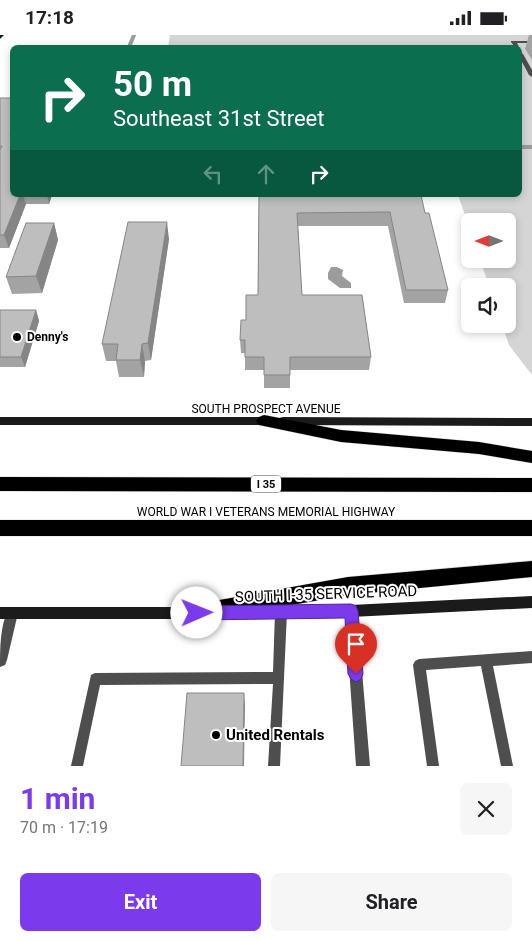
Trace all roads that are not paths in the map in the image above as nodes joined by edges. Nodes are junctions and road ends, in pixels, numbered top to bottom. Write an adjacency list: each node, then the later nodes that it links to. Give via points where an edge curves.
1 (532, 42): 2 (lane, via 513,42)
2 (515, 45)
3 (522, 58): 4 (lane)
4 (532, 75)
5 (0, 421): 6 (main road, SOUTH PROSPECT AVENUE)
6 (264, 421): 7 (main road, SOUTH PROSPECT AVENUE); 8 (highway, via 341,436 479,448)
7 (532, 423)
8 (532, 457)
9 (0, 484): 10 (highway, I 35)
10 (532, 485)
11 (0, 528): 12 (highway, WORLD WAR I VETERANS MEMORIAL HIGHWAY)
12 (532, 529)
13 (532, 569): 18 (highway, via 348,586)
14 (532, 602): 15 (main road, SOUTH I-35 SERVICE ROAD)
15 (351, 611): 16 (main road, SOUTH I-35 SERVICE ROAD); 25 (street)
16 (281, 612): 18 (main road, SOUTH I-35 SERVICE ROAD); 22 (lane)
17 (6, 613): 18 (main road, SOUTH I-35 SERVICE ROAD); 21 (street)
18 (197, 613)
19 (532, 657): 20 (lane)
20 (486, 660): 26 (lane, via 419,665); 27 (lane)
21 (0, 661)
22 (279, 678): 23 (lane, via 95,679); 24 (lane)
23 (77, 766)
24 (274, 766)
25 (363, 766)
26 (433, 766)
27 (507, 766)

